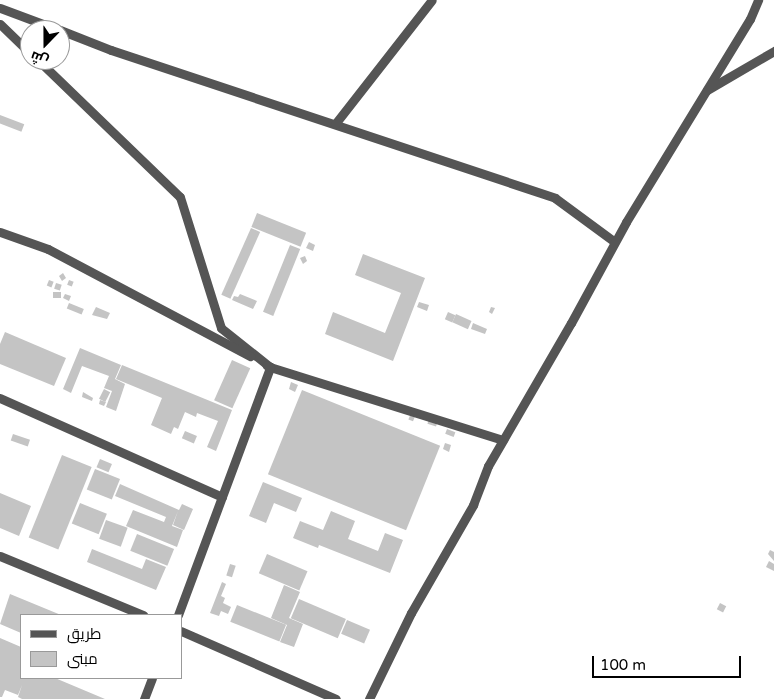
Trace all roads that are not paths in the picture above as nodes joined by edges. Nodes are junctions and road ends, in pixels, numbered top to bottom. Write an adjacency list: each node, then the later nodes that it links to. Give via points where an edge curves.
1 (432, 0): 11 (street)
2 (758, 0): 10 (street, via 750,19)
3 (0, 8): 4 (street)
4 (33, 20)
5 (0, 24): 7 (street)
6 (70, 34): 11 (street)
7 (20, 43)
8 (774, 51): 10 (street)
9 (48, 70): 14 (street, via 180,197 220,328)
10 (706, 90): 13 (street)
11 (335, 124): 13 (street, via 555,198)
12 (0, 232): 14 (street, via 48,249)
13 (615, 242): 16 (street)
14 (270, 367): 16 (street); 17 (street)
15 (0, 398): 17 (street)
16 (503, 440): 25 (street, via 488,466 473,505 411,613)
17 (222, 497): 20 (street)
18 (0, 556): 19 (street)
19 (141, 614)
20 (178, 614)
21 (182, 631): 24 (street)
22 (152, 679): 23 (street)
23 (144, 699)
24 (336, 699)
25 (369, 699)

